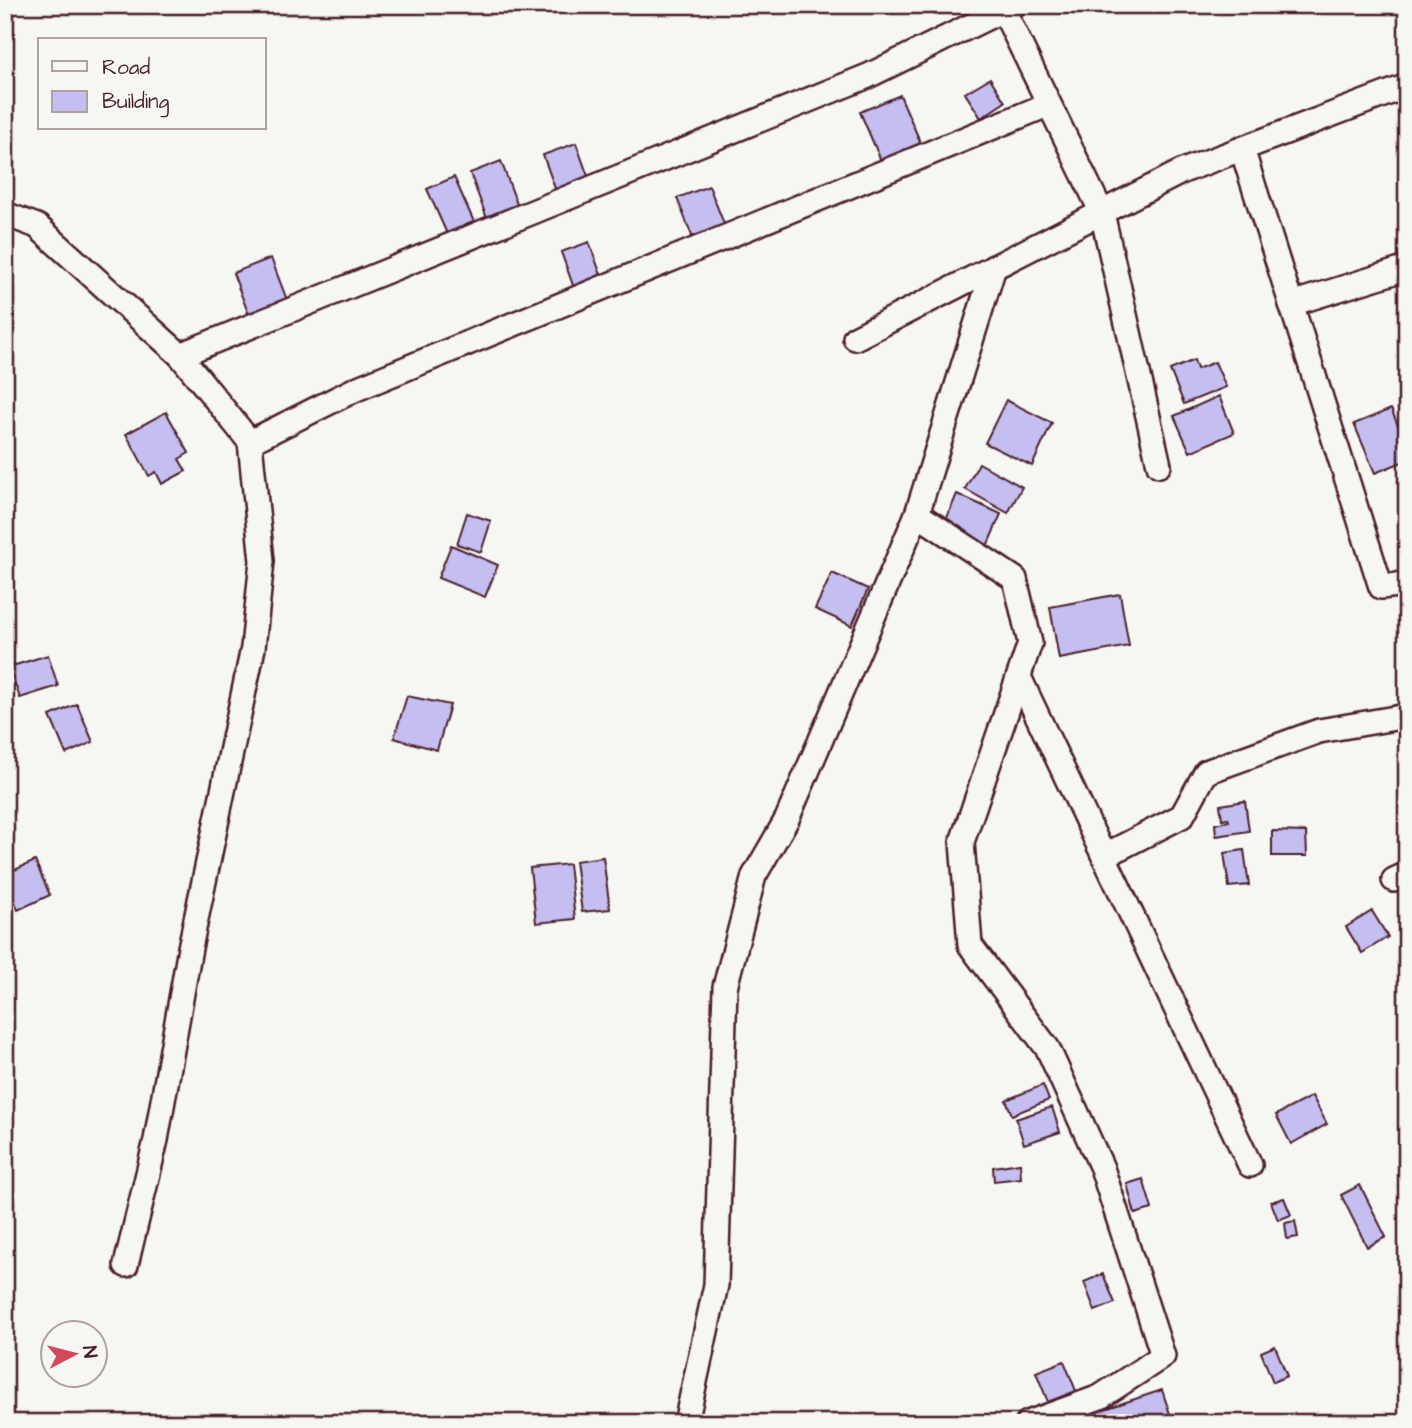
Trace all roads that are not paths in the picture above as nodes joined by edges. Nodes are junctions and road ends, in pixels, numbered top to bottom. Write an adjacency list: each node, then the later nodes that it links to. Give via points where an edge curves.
1 (1005, 7): 3 (street); 11 (street, via 868,76)
2 (1407, 86): 4 (street)
3 (1047, 105): 5 (street); 12 (street, via 356,389)
4 (1242, 149): 5 (street, via 1183,171); 9 (street)
5 (1102, 213): 7 (street); 13 (street)
6 (5, 214): 11 (street, via 37,226)
7 (994, 267): 10 (street); 14 (street)
8 (1407, 268): 9 (street)
9 (1291, 304): 15 (street, via 1381,587)
10 (855, 338)
11 (180, 355): 12 (street)
12 (250, 442): 20 (street, via 262,561 253,648 190,948 156,1140)
13 (1159, 466)
14 (917, 514): 16 (street, via 1015,579 1030,643); 21 (street, via 787,819 754,876 728,975 716,1286)
15 (1407, 584)
16 (1019, 677): 18 (street); 22 (street, via 962,842 970,945 1048,1049 1102,1168 1163,1356 1100,1397)
17 (1407, 716): 18 (street, via 1319,731 1206,772 1182,816)
18 (1104, 856): 19 (street)
19 (1250, 1165)
20 (126, 1265)
21 (686, 1423)
22 (1028, 1423)

